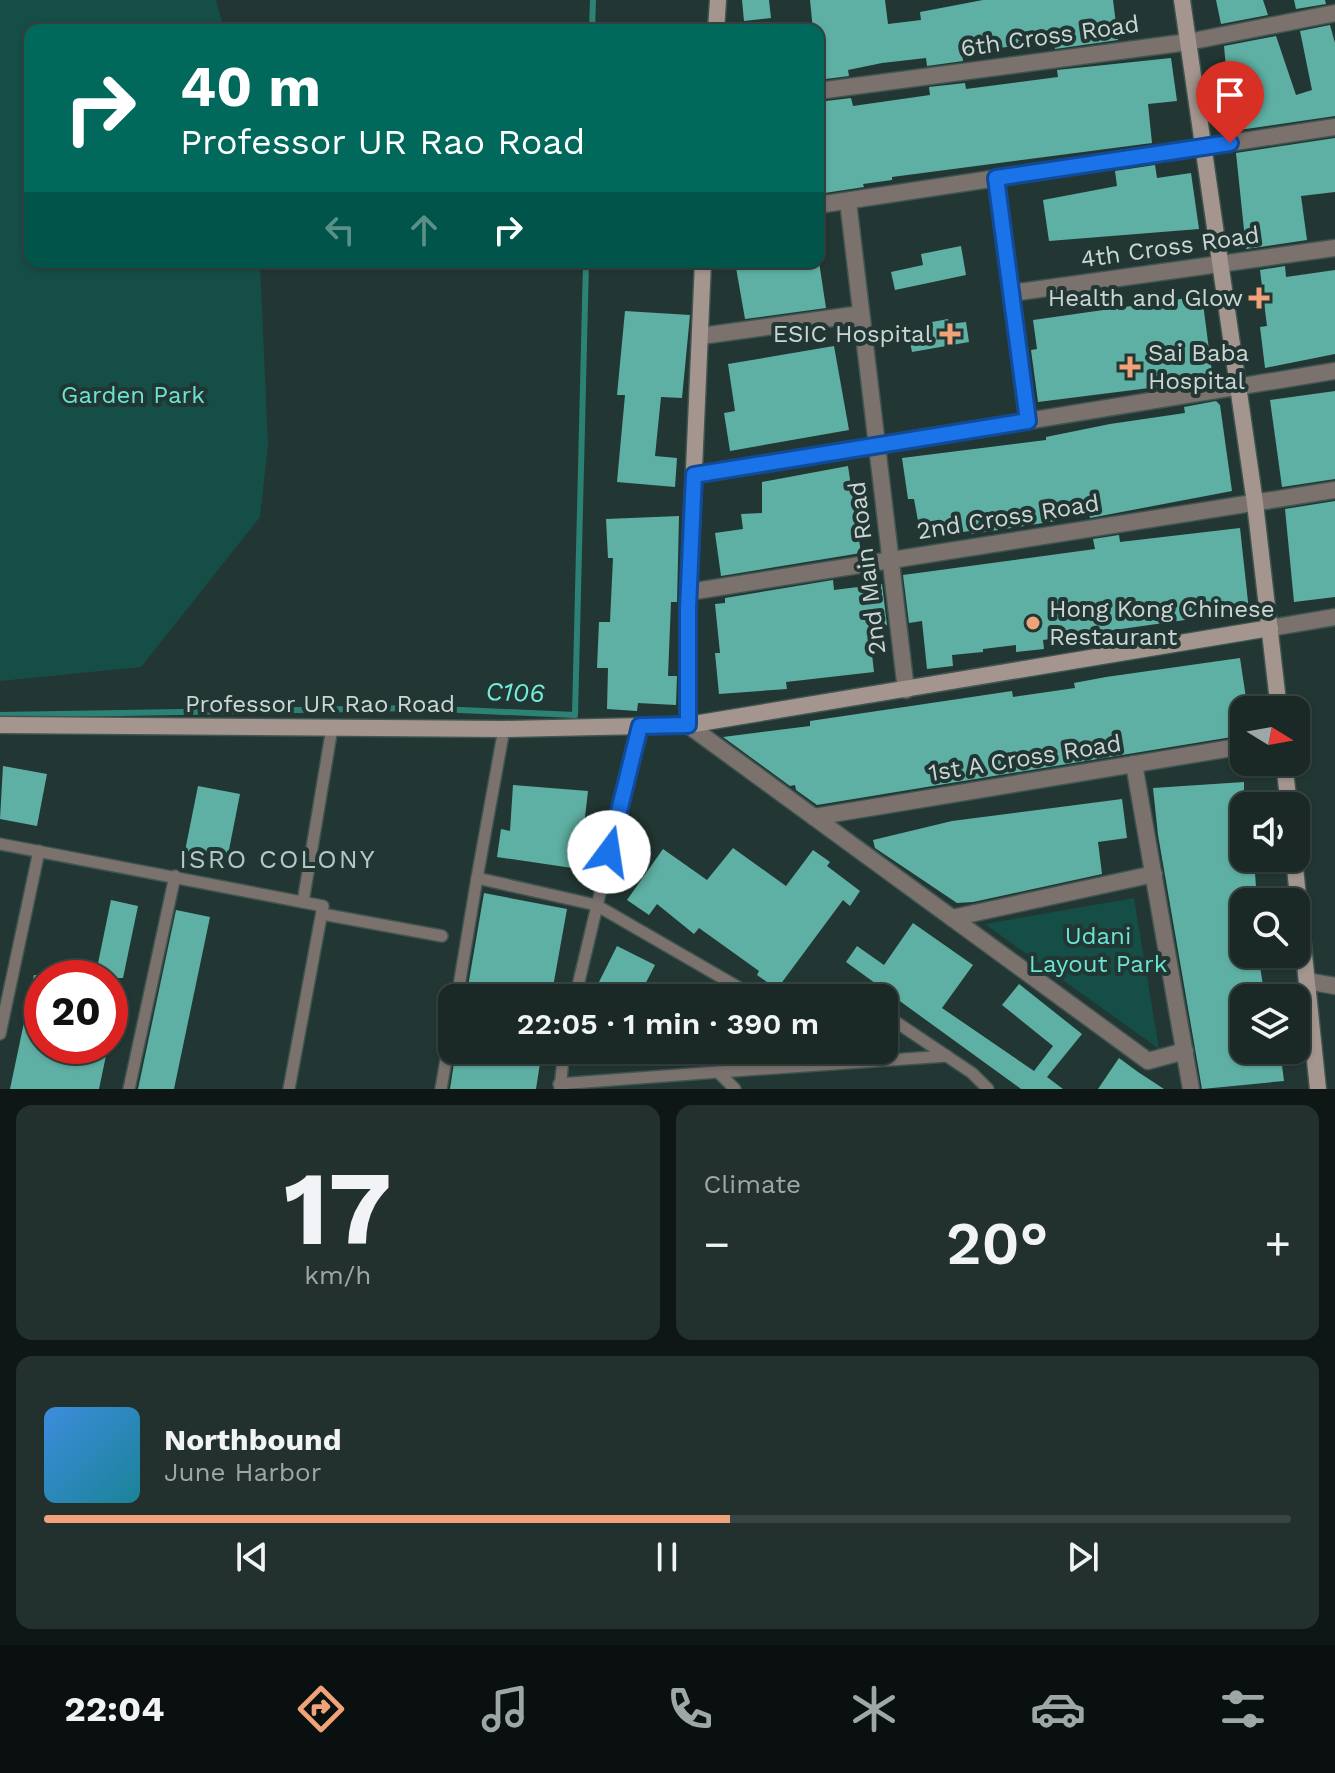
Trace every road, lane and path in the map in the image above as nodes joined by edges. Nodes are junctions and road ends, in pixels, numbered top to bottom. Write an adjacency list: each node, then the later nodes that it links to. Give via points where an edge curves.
1 (718, 0): 4 (street)
2 (1182, 0): 5 (street)
3 (1335, 13): 5 (street, 6th Cross Road)
4 (716, 24)
5 (1188, 42): 6 (street, 6th Cross Road); 8 (street)
6 (824, 90)
7 (1335, 127): 8 (street)
8 (1203, 147): 9 (street); 13 (street)
9 (996, 178): 10 (street); 15 (street)
10 (848, 201): 11 (street); 16 (street, 2nd Main Road)
11 (824, 204)
12 (1335, 248): 13 (street, 4th Cross Road)
13 (1220, 264): 15 (street, 4th Cross Road); 19 (street)
14 (703, 268): 17 (street)
15 (1011, 293): 20 (street)
16 (861, 314): 17 (street); 21 (street, 2nd Main Road)
17 (701, 336): 22 (street)
18 (1335, 371): 19 (street)
19 (1238, 387): 20 (street); 24 (street)
20 (1028, 421): 21 (street)
21 (876, 446): 22 (street); 25 (street, 2nd Main Road)
22 (694, 475): 26 (street)
23 (1335, 490): 24 (street, 2nd Cross Road)
24 (1255, 503): 25 (street, 2nd Cross Road); 28 (street)
25 (890, 560): 26 (street, 2nd Cross Road); 29 (street, 2nd Main Road)
26 (689, 592): 32 (street)
27 (1335, 617): 28 (street)
28 (1270, 628): 29 (street, Professor UR Rao Road); 30 (street)
29 (906, 690): 32 (street, Professor UR Rao Road)
30 (1277, 696)
31 (0, 725): 34 (street, Professor UR Rao Road)
32 (688, 725): 33 (street, Professor UR Rao Road); 38 (street)
33 (640, 726): 35 (street, Professor UR Rao Road); 46 (lane)
34 (332, 728): 35 (street, Professor UR Rao Road); 45 (lane)
35 (504, 729): 44 (lane)
36 (1230, 748): 37 (street, 1st A Cross Road)
37 (1134, 764): 38 (street, 1st A Cross Road); 42 (street)
38 (814, 817): 48 (street)
39 (0, 844): 40 (lane)
40 (39, 851): 43 (lane); 56 (lane)
41 (1295, 872): 50 (street)
42 (1154, 874): 48 (street); 57 (street)
43 (175, 876): 45 (lane); 63 (lane)
44 (477, 878): 46 (lane); 51 (lane)
45 (303, 902): 47 (lane, via 323,906)
46 (596, 905): 52 (lane); 53 (lane)
47 (322, 914): 49 (lane); 64 (lane)
48 (952, 918): 57 (street, via 1148,1061)
49 (442, 936)
50 (1307, 981): 54 (street); 69 (street)
51 (459, 984)
52 (578, 984)
53 (733, 984)
54 (1335, 986)
55 (898, 1023): 58 (lane)
56 (0, 1034)
57 (1185, 1051): 68 (street)
58 (947, 1056): 61 (lane); 67 (lane)
59 (445, 1064): 65 (lane)
60 (562, 1064): 62 (lane)
61 (718, 1072): 62 (lane); 66 (lane)
62 (559, 1087)
63 (129, 1089)
64 (289, 1089)
65 (441, 1089)
66 (735, 1089)
67 (988, 1089)
68 (1191, 1089)
69 (1318, 1089)

